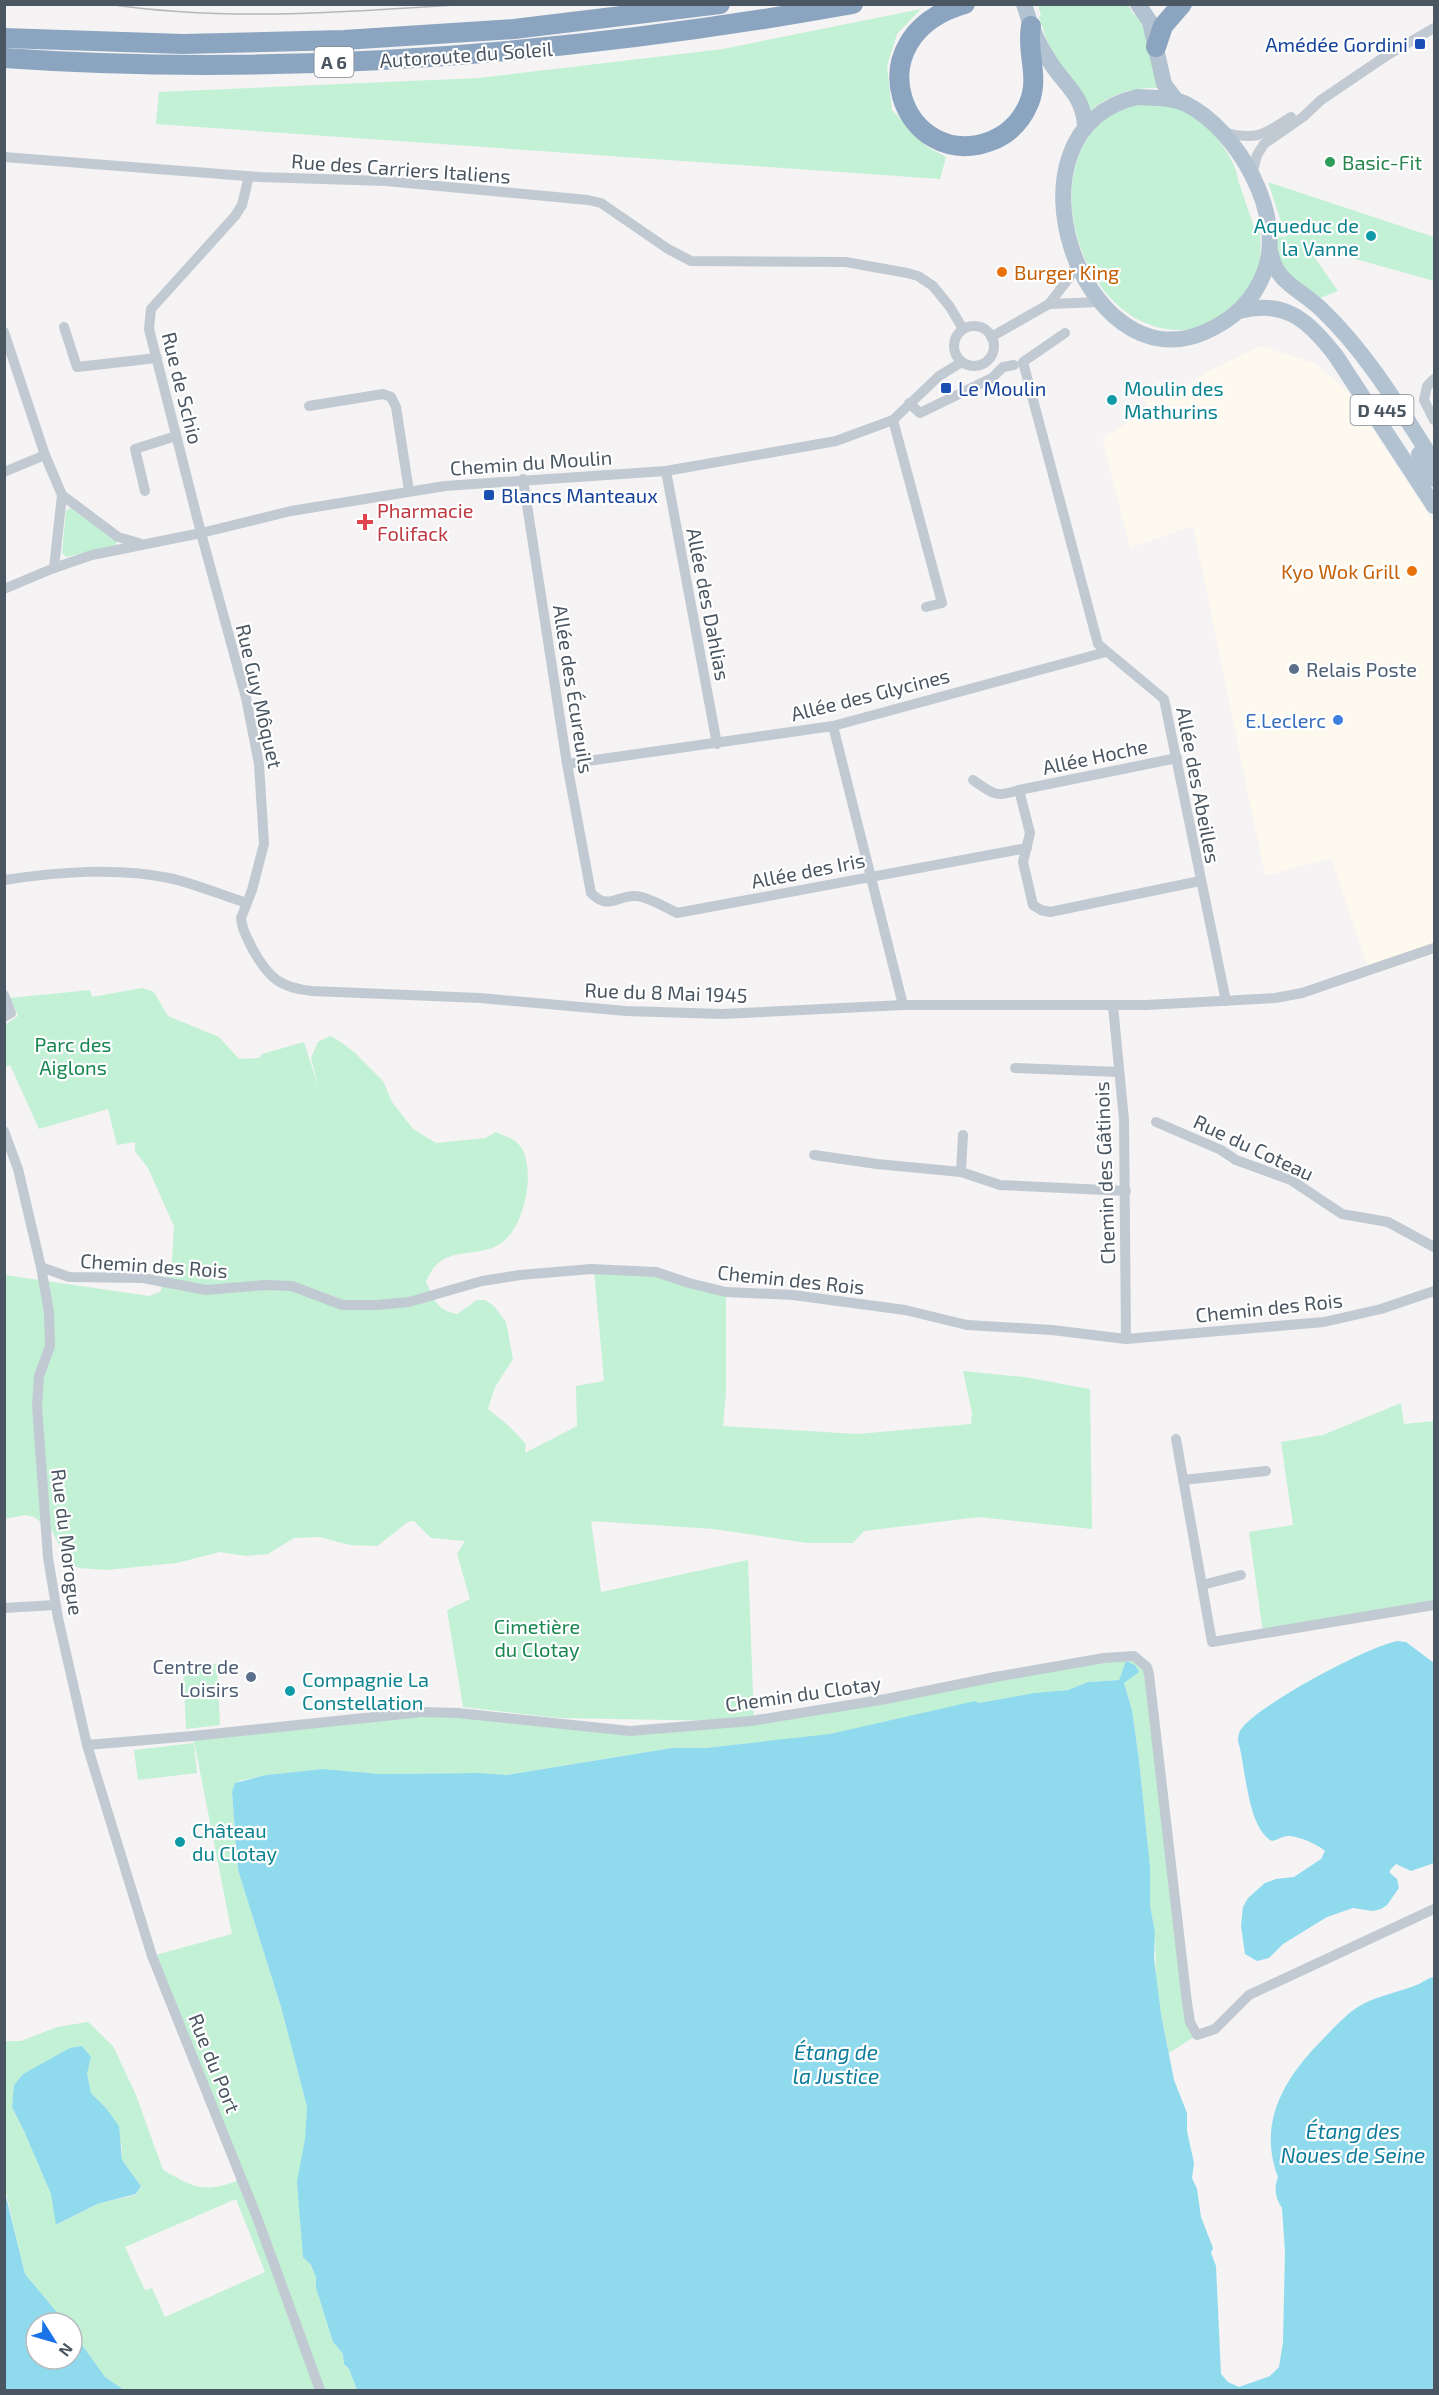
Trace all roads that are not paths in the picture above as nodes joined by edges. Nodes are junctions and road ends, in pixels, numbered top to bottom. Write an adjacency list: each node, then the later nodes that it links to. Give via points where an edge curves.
1 (720, 4): 8 (highway, Autoroute du Soleil / A 6, via 514,29 344,40 183,44)
2 (853, 4): 10 (highway, Autoroute du Soleil / A 6, via 650,37 406,59 181,65)
3 (965, 4): 6 (highway, via 920,28 905,48 899,68 900,92 909,112 925,130 942,140 963,145 980,144 1002,135 1019,120 1030,99 1034,62)
4 (1138, 4): 9 (main road, via 1150,22)
5 (1182, 4): 9 (highway, via 1163,26)
6 (1027, 14): 13 (main road, via 1052,66 1081,103)
7 (1434, 28): 12 (street)
8 (4, 38)
9 (1156, 47): 11 (main road, via 1164,84)
10 (4, 58)
11 (1176, 100): 13 (main road, via 1130,99 1107,108); 14 (main road)
12 (1318, 103): 14 (street, via 1259,136); 16 (street, via 1264,144)
13 (1085, 127): 19 (main road, via 1070,152 1064,190 1065,218)
14 (1223, 132): 16 (main road)
15 (4, 157): 17 (street, Rue des Carriers Italiens)
16 (1252, 175): 18 (main road, via 1264,206)
17 (249, 176): 24 (street, Rue des Carriers Italiens, via 386,181 588,200 601,203 691,261 846,262 918,276 933,286); 30 (street, Rue de Schio, via 235,216 151,309 149,329)
18 (1269, 246): 22 (main road, via 1260,283); 27 (main road, D 445, via 1274,270)
19 (1077, 263): 20 (main road); 21 (street)
20 (1098, 302): 21 (street); 22 (main road, via 1135,330 1172,339 1201,334)
21 (1049, 304): 28 (street)
22 (1239, 311): 29 (main road, D 445, via 1279,309)
23 (64, 327): 30 (street, via 77,367)
24 (963, 329): 28 (street, via 982,327); 31 (street, via 954,345)
25 (4, 332): 39 (street)
26 (1065, 333): 32 (street)
27 (1345, 333): 40 (main road, D 445); 44 (main road, D 445)
28 (991, 337): 31 (street, via 993,349 987,361 974,366)
29 (1321, 337): 45 (main road, D 445, via 1359,376); 49 (main road, D 445)
30 (157, 358): 38 (street, Rue de Schio)
31 (962, 362): 34 (street, via 939,376)
32 (1018, 363): 34 (street, via 920,414); 55 (street, Allée des Abeilles, via 1098,644)
33 (1434, 379): 37 (street, via 1427,386 1424,400)
34 (909, 404): 36 (street)
35 (309, 406): 47 (street, via 383,394 391,397 396,406)
36 (893, 420): 41 (street, Chemin du Moulin, via 836,441); 54 (street, via 942,603)
37 (1434, 420)
38 (176, 436): 46 (street, via 135,449); 50 (street, Rue de Schio)
39 (45, 454): 42 (street); 48 (street)
40 (1434, 462)
41 (666, 471): 43 (street, Chemin du Moulin); 57 (street, Allée des Dahlias)
42 (4, 472)
43 (523, 479): 47 (street, Chemin du Moulin); 59 (street, Allée des Écureuils)
44 (1434, 479)
45 (1434, 490)
46 (145, 491)
47 (409, 491): 50 (street, Chemin du Moulin, via 291,511)
48 (62, 495): 51 (street, via 118,537); 52 (street)
49 (1434, 506)
50 (201, 533): 51 (street, Chemin du Moulin); 67 (street, Rue Guy Môquet, via 260,764 264,844)
51 (142, 544): 52 (street, Chemin du Moulin)
52 (54, 568): 53 (street, Chemin du Moulin)
53 (4, 589)
54 (926, 608)
55 (1106, 652): 56 (street, Allée des Glycines); 58 (street, Allée des Abeilles, via 1164,699)
56 (833, 726): 57 (street, Allée des Glycines); 63 (street)
57 (717, 744): 59 (street, Allée des Glycines)
58 (1177, 758): 61 (street, Allée Hoche); 65 (street, Allée des Abeilles)
59 (567, 764): 66 (street, Allée des Écureuils, via 591,893)
60 (973, 780): 61 (street, Allée Hoche, via 994,794)
61 (1019, 790): 62 (street, Allée Hoche, via 1030,833)
62 (1027, 848): 63 (street, Allée des Iris); 65 (street, Allée Hoche, via 1023,862 1033,905 1050,912)
63 (872, 876): 66 (street, Allée des Iris, via 677,913 637,896 605,903); 71 (street)
64 (4, 880): 67 (street, via 78,873 142,874 181,881)
65 (1200, 880): 70 (street, Allée des Abeilles)
66 (598, 900)
67 (247, 903): 71 (street, Rue du 8 Mai 1945, via 242,924 259,960 276,981 298,989 722,1014)
68 (1434, 948): 70 (street, Rue du 8 Mai 1945, via 1302,993)
69 (4, 995): 73 (street, via 11,1013)
70 (1226, 1001): 72 (street, Rue du 8 Mai 1945)
71 (903, 1005): 72 (street, Rue du 8 Mai 1945)
72 (1113, 1006): 75 (street, Chemin des Gâtinois)
73 (4, 1017)
74 (1015, 1068): 75 (street)
75 (1119, 1072): 81 (street, Chemin des Gâtinois)
76 (1156, 1122): 82 (street, Rue du Coteau, via 1236,1160 1292,1180 1342,1214 1388,1222)
77 (4, 1131): 83 (street, Rue du Morogue, via 18,1169)
78 (963, 1135): 80 (street)
79 (814, 1155): 80 (street)
80 (961, 1172): 81 (street, via 1000,1185)
81 (1126, 1191): 85 (street, Chemin des Gâtinois)
82 (1434, 1246)
83 (41, 1267): 85 (street, Chemin des Rois, via 69,1277 144,1278 206,1290 292,1286 342,1305 409,1302 482,1281 520,1275 591,1269 656,1272 726,1292 793,1295 905,1310 967,1325); 91 (street, Rue du Morogue, via 50,1346 39,1376 38,1450)
84 (1434, 1291): 85 (street, Chemin des Rois, via 1324,1322)
85 (1126, 1339)
86 (1176, 1439): 88 (street)
87 (1266, 1471): 88 (street)
88 (1183, 1480): 90 (street)
89 (1241, 1575): 90 (street)
90 (1202, 1585): 92 (street, via 1212,1641)
91 (55, 1605): 93 (street); 94 (street, Rue du Morogue)
92 (1434, 1605)
93 (4, 1608)
94 (87, 1745): 95 (street, Chemin du Clotay, via 422,1712 630,1731 751,1721 1104,1658 1134,1656 1147,1666 1149,1674 1188,2013 1197,2035 1215,2029 1249,1995); 96 (street, Rue du Port, via 152,1956 258,2220)
95 (1434, 1909)
96 (320, 2391)

